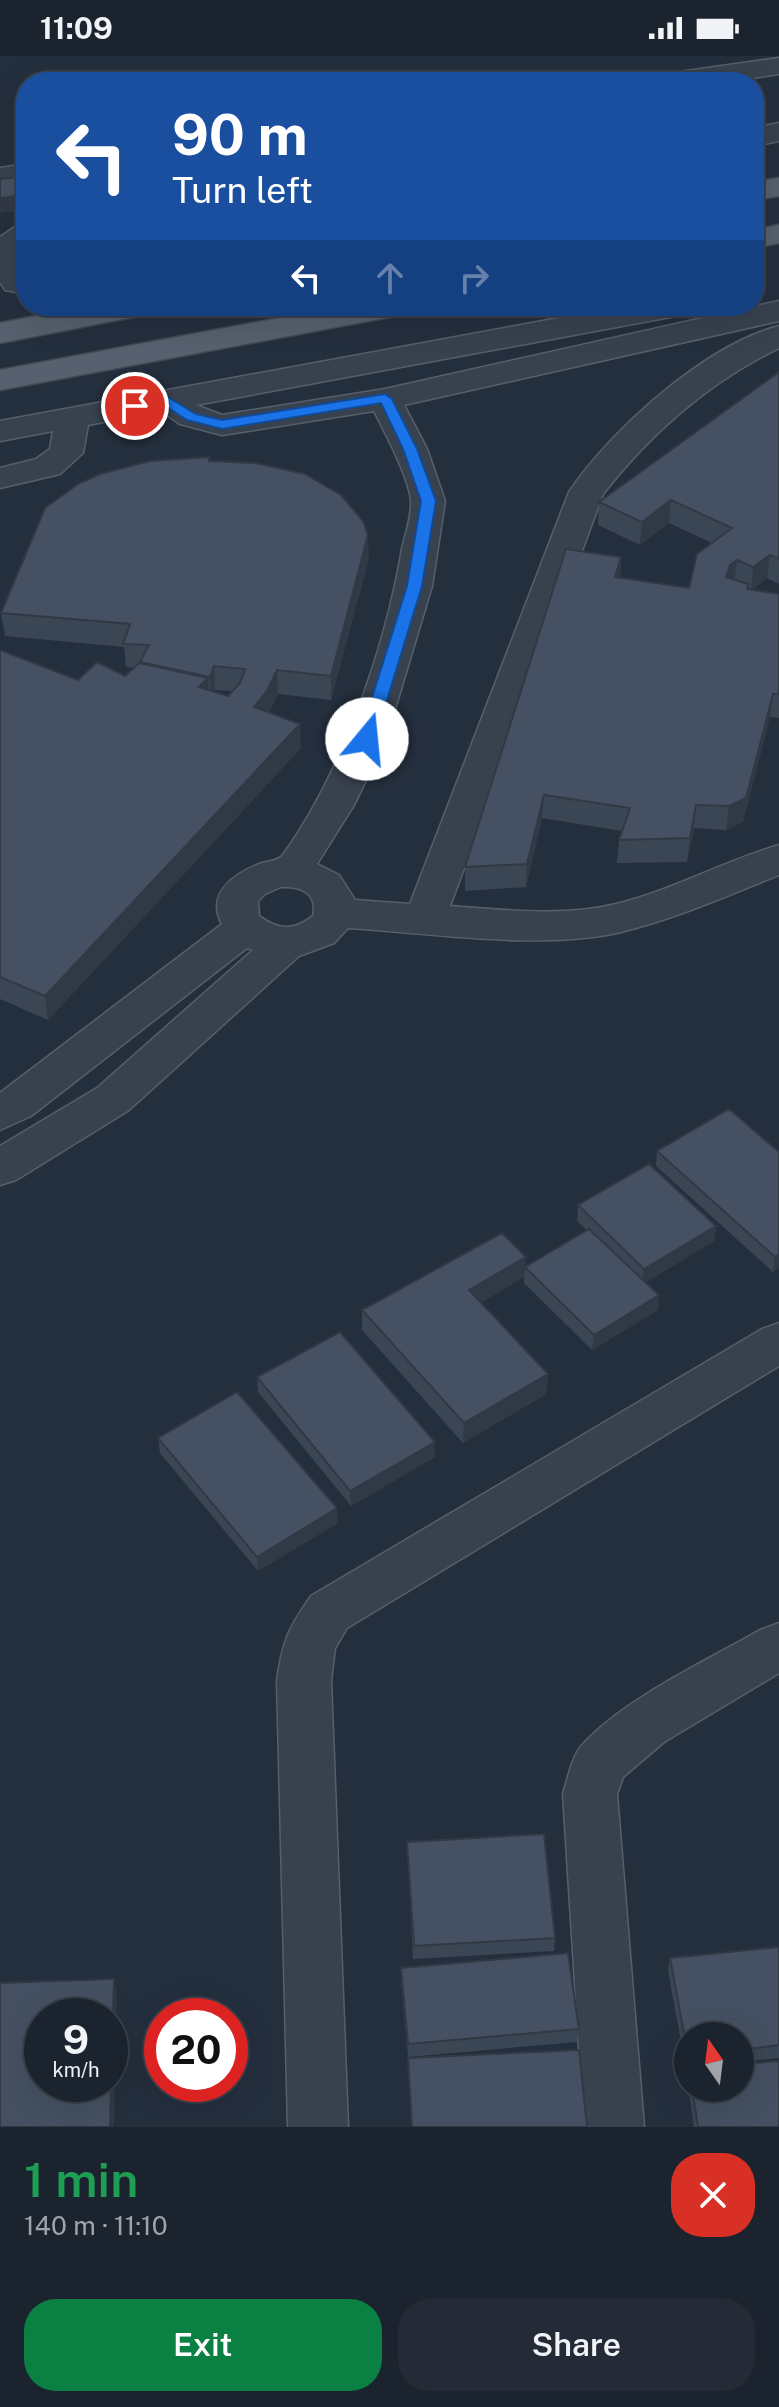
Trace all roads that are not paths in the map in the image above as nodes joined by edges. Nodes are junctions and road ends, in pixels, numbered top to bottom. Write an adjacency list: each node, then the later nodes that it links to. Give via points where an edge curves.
1 (779, 66): 2 (street)
2 (736, 72)
3 (16, 239): 4 (street, via 6,255)
4 (16, 283)
5 (16, 290): 10 (street)
6 (89, 316): 10 (main road)
7 (342, 316): 12 (main road)
8 (623, 316): 14 (street)
9 (757, 316): 13 (street)
10 (5, 333)
11 (779, 336): 21 (street, via 670,402 615,454 586,492)
12 (0, 380)
13 (385, 399): 14 (street, via 222,425 192,417); 19 (street, via 428,501 414,586 367,739)
14 (166, 400): 15 (street)
15 (73, 417): 16 (street); 17 (street, via 66,453 48,467)
16 (0, 431)
17 (0, 478)
18 (779, 859): 21 (street, via 615,919 533,926)
19 (292, 873): 20 (street, via 322,881 337,902); 22 (street, via 259,877 247,885 234,907)
20 (336, 913): 21 (street); 23 (street, via 319,933)
21 (425, 919)
22 (244, 928): 23 (street, via 255,936); 24 (street)
23 (288, 942): 25 (street, via 113,1099)
24 (0, 1114)
25 (0, 1168)
26 (779, 1342): 28 (street, via 329,1612 309,1642 304,1680)
27 (779, 1646): 29 (street, via 645,1725 601,1762 590,1794)
28 (318, 2127)
29 (614, 2127)

